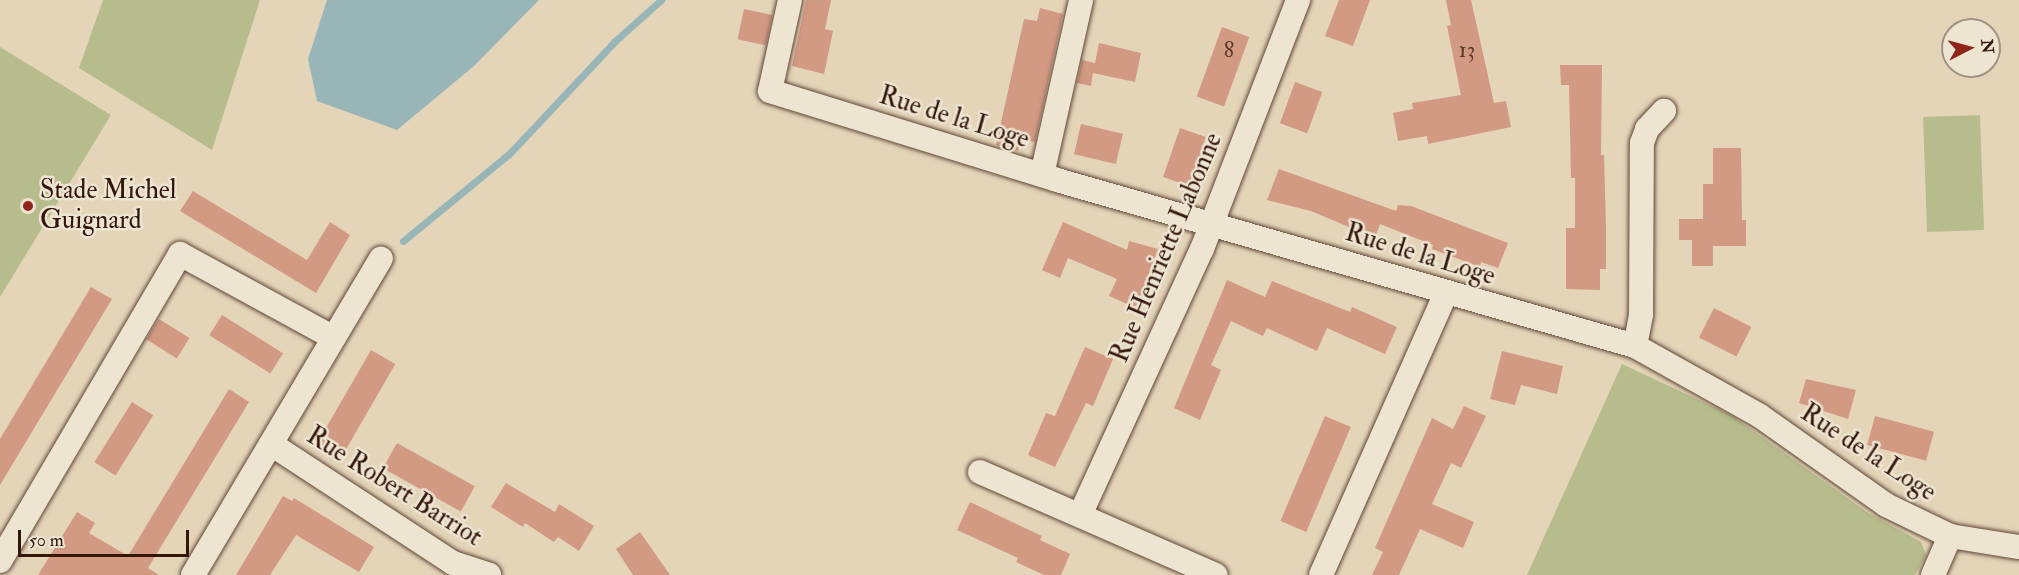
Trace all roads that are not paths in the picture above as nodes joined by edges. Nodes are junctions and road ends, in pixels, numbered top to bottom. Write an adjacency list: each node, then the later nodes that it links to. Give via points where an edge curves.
1 (790, 0): 5 (street, Rue de la Loge, via 770,91)
2 (1081, 0): 5 (street)
3 (1298, 0): 6 (street, Rue Henriette Labonne)
4 (1664, 111): 10 (street, via 1647,129 1642,143 1641,315)
5 (1042, 175): 6 (street, Rue de la Loge)
6 (1213, 223): 8 (street, Rue de la Loge); 13 (street, Rue Henriette Labonne)
7 (381, 258): 9 (street)
8 (1446, 293): 10 (street, Rue de la Loge); 20 (street)
9 (334, 338): 11 (street); 16 (street, via 180,254)
10 (1635, 346): 14 (street, Rue de la Loge, via 1760,416 1886,505)
11 (271, 444): 17 (street); 18 (street, Rue Robert Barriot, via 453,563)
12 (980, 472): 13 (street)
13 (1080, 515): 19 (street)
14 (1950, 536): 15 (street, Rue de la Loge); 21 (street)
15 (2019, 547)
16 (0, 561)
17 (193, 575)
18 (489, 575)
19 (1216, 575)
20 (1321, 575)
21 (1933, 575)

